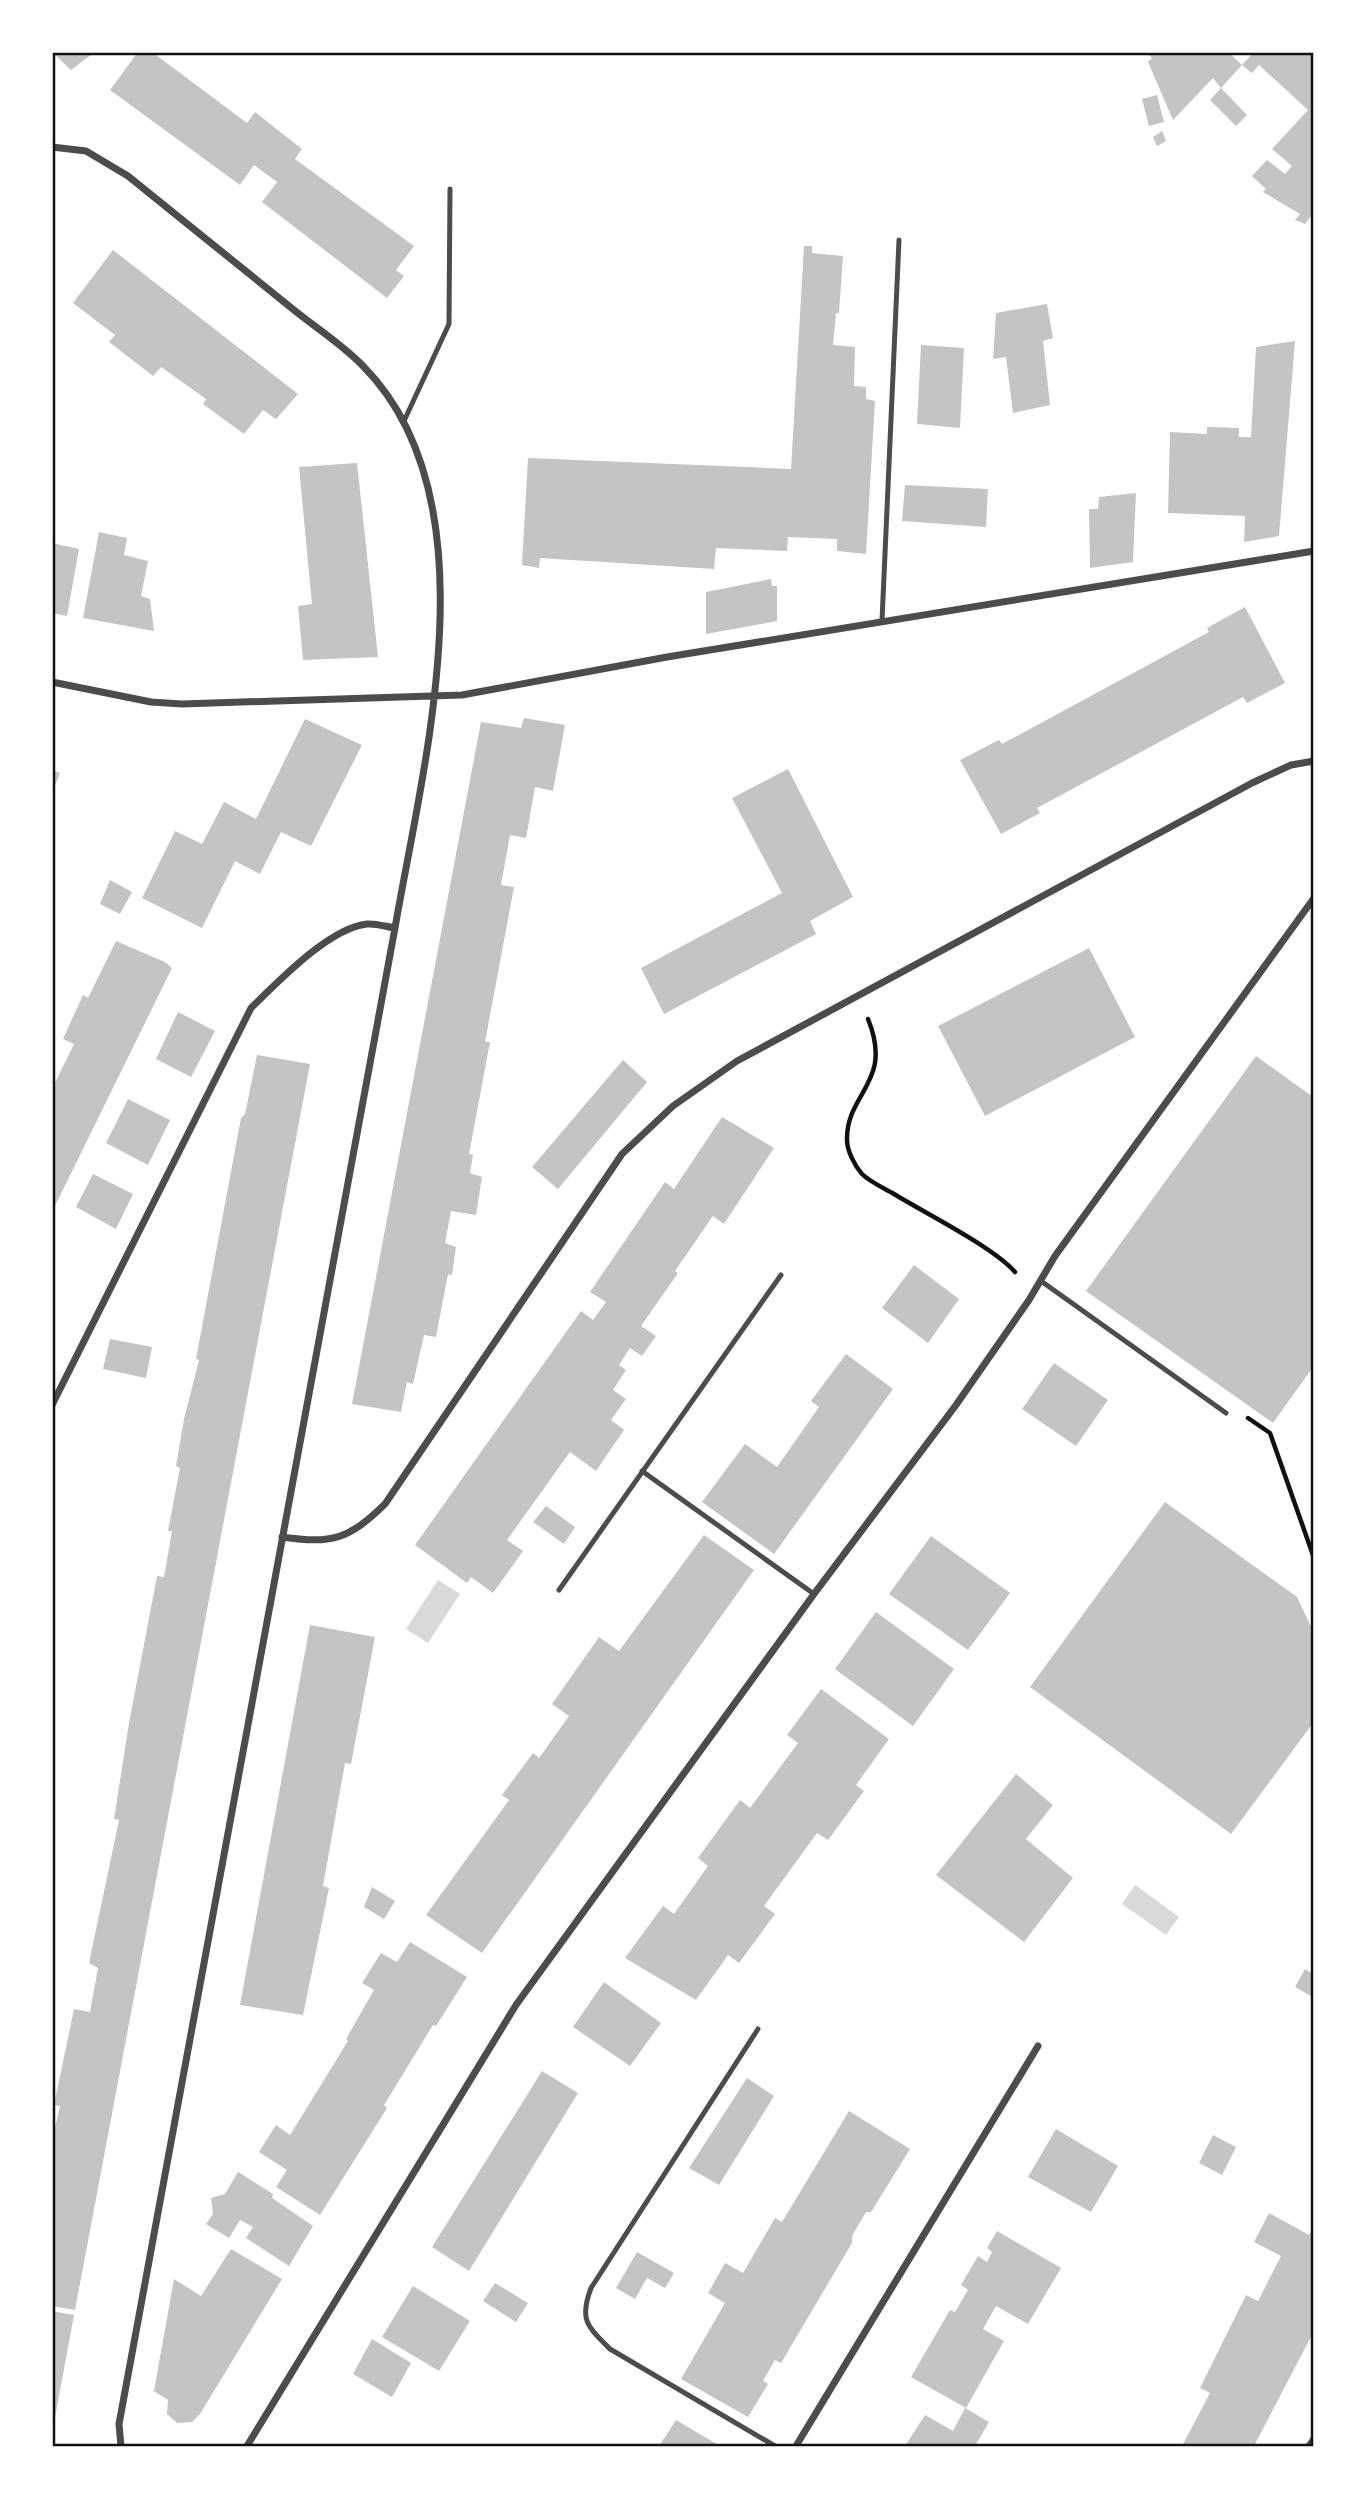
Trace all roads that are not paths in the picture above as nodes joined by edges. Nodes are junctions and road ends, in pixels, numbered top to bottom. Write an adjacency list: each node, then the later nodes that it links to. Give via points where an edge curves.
1 (52, 147): 4 (street, via 86,151 128,176 364,367)
2 (450, 189): 4 (lane, via 449,324)
3 (899, 240): 6 (lane)
4 (404, 421): 8 (street, via 429,483 438,541 441,607)
5 (1314, 551): 6 (street)
6 (882, 621): 8 (street, via 462,695)
7 (52, 682): 8 (street, via 182,704)
8 (435, 695): 11 (street)
9 (1314, 761): 17 (street, via 1291,765 1252,783 737,1061 673,1106 622,1154 385,1504 358,1530 320,1542)
10 (1314, 898): 13 (street)
11 (395, 928): 14 (street, via 367,924 340,934 251,1008); 17 (street)
12 (781, 1275): 16 (lane)
13 (1041, 1281): 15 (lane); 19 (street, via 956,1405)
14 (52, 1405)
15 (1227, 1413)
16 (642, 1471): 18 (lane); 19 (lane)
17 (282, 1537): 23 (street, via 119,2424)
18 (559, 1590)
19 (814, 1594): 24 (street, via 516,2005)
20 (758, 2029): 25 (lane, via 591,2288 583,2309 589,2327 610,2348)
21 (1038, 2046): 26 (street)
22 (1314, 2438): 27 (street)
23 (121, 2446)
24 (247, 2446)
25 (775, 2446)
26 (796, 2446)
27 (1309, 2446)

